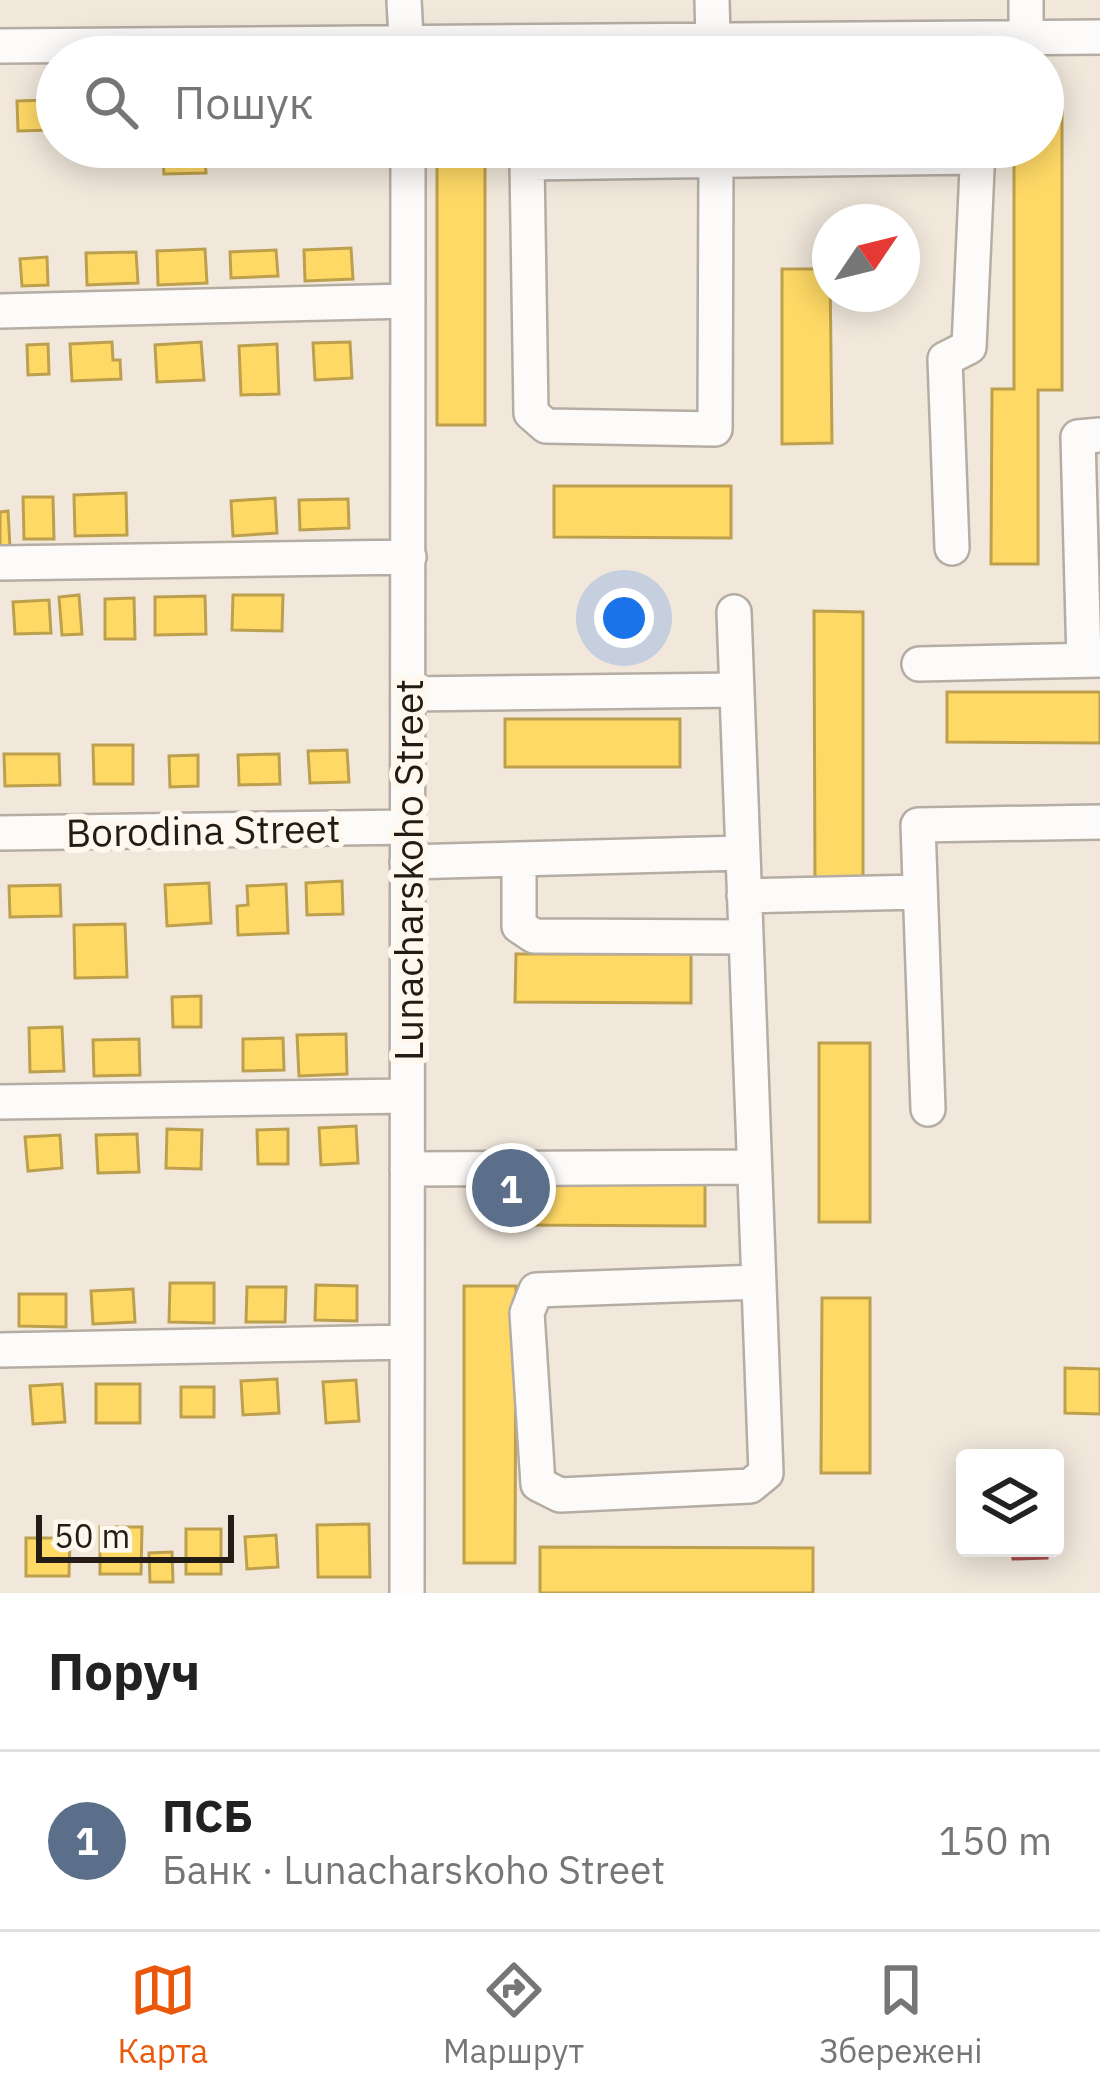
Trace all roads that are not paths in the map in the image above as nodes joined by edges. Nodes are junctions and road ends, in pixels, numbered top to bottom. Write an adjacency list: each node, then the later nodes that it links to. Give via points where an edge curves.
1 (404, 0): 4 (street)
2 (712, 0): 5 (street)
3 (1026, 0): 6 (street)
4 (406, 36)
5 (713, 36)
6 (1024, 36)
7 (1100, 37): 8 (street)
8 (1064, 41)
9 (0, 46): 10 (street)
10 (36, 46)
11 (408, 168): 15 (street, Lunacharskoho Street)
12 (527, 168): 13 (street, via 531,413 546,426 715,429)
13 (716, 168)
14 (977, 168): 18 (street, via 969,347 945,359)
15 (408, 301): 16 (street); 19 (street, Lunacharskoho Street)
16 (0, 311)
17 (1100, 436): 22 (street, via 1078,437)
18 (952, 548)
19 (410, 557): 20 (street); 25 (street, Lunacharskoho Street)
20 (0, 563)
21 (734, 612): 24 (street)
22 (1092, 660): 23 (street)
23 (920, 664)
24 (737, 690): 25 (street); 29 (street)
25 (408, 694): 27 (street, Lunacharskoho Street)
26 (1100, 822): 32 (street, via 918,825)
27 (407, 827): 28 (street, Borodina Street); 31 (street, Lunacharskoho Street)
28 (0, 833)
29 (743, 853): 30 (street); 33 (street)
30 (518, 859): 31 (street); 34 (street, via 520,926 534,936)
31 (407, 862): 35 (street, Lunacharskoho Street)
32 (920, 892): 33 (street); 37 (street)
33 (744, 896): 34 (street)
34 (746, 937): 38 (street)
35 (407, 1096): 36 (street); 39 (street, Lunacharskoho Street)
36 (0, 1102)
37 (928, 1109)
38 (754, 1167): 39 (street); 40 (street)
39 (407, 1169): 41 (street, Lunacharskoho Street)
40 (759, 1282): 40 (street, via 766,1473 750,1486 560,1496 538,1484 527,1312 536,1290)
41 (407, 1342): 42 (street); 43 (street, Lunacharskoho Street)
42 (0, 1351)
43 (407, 1593)

